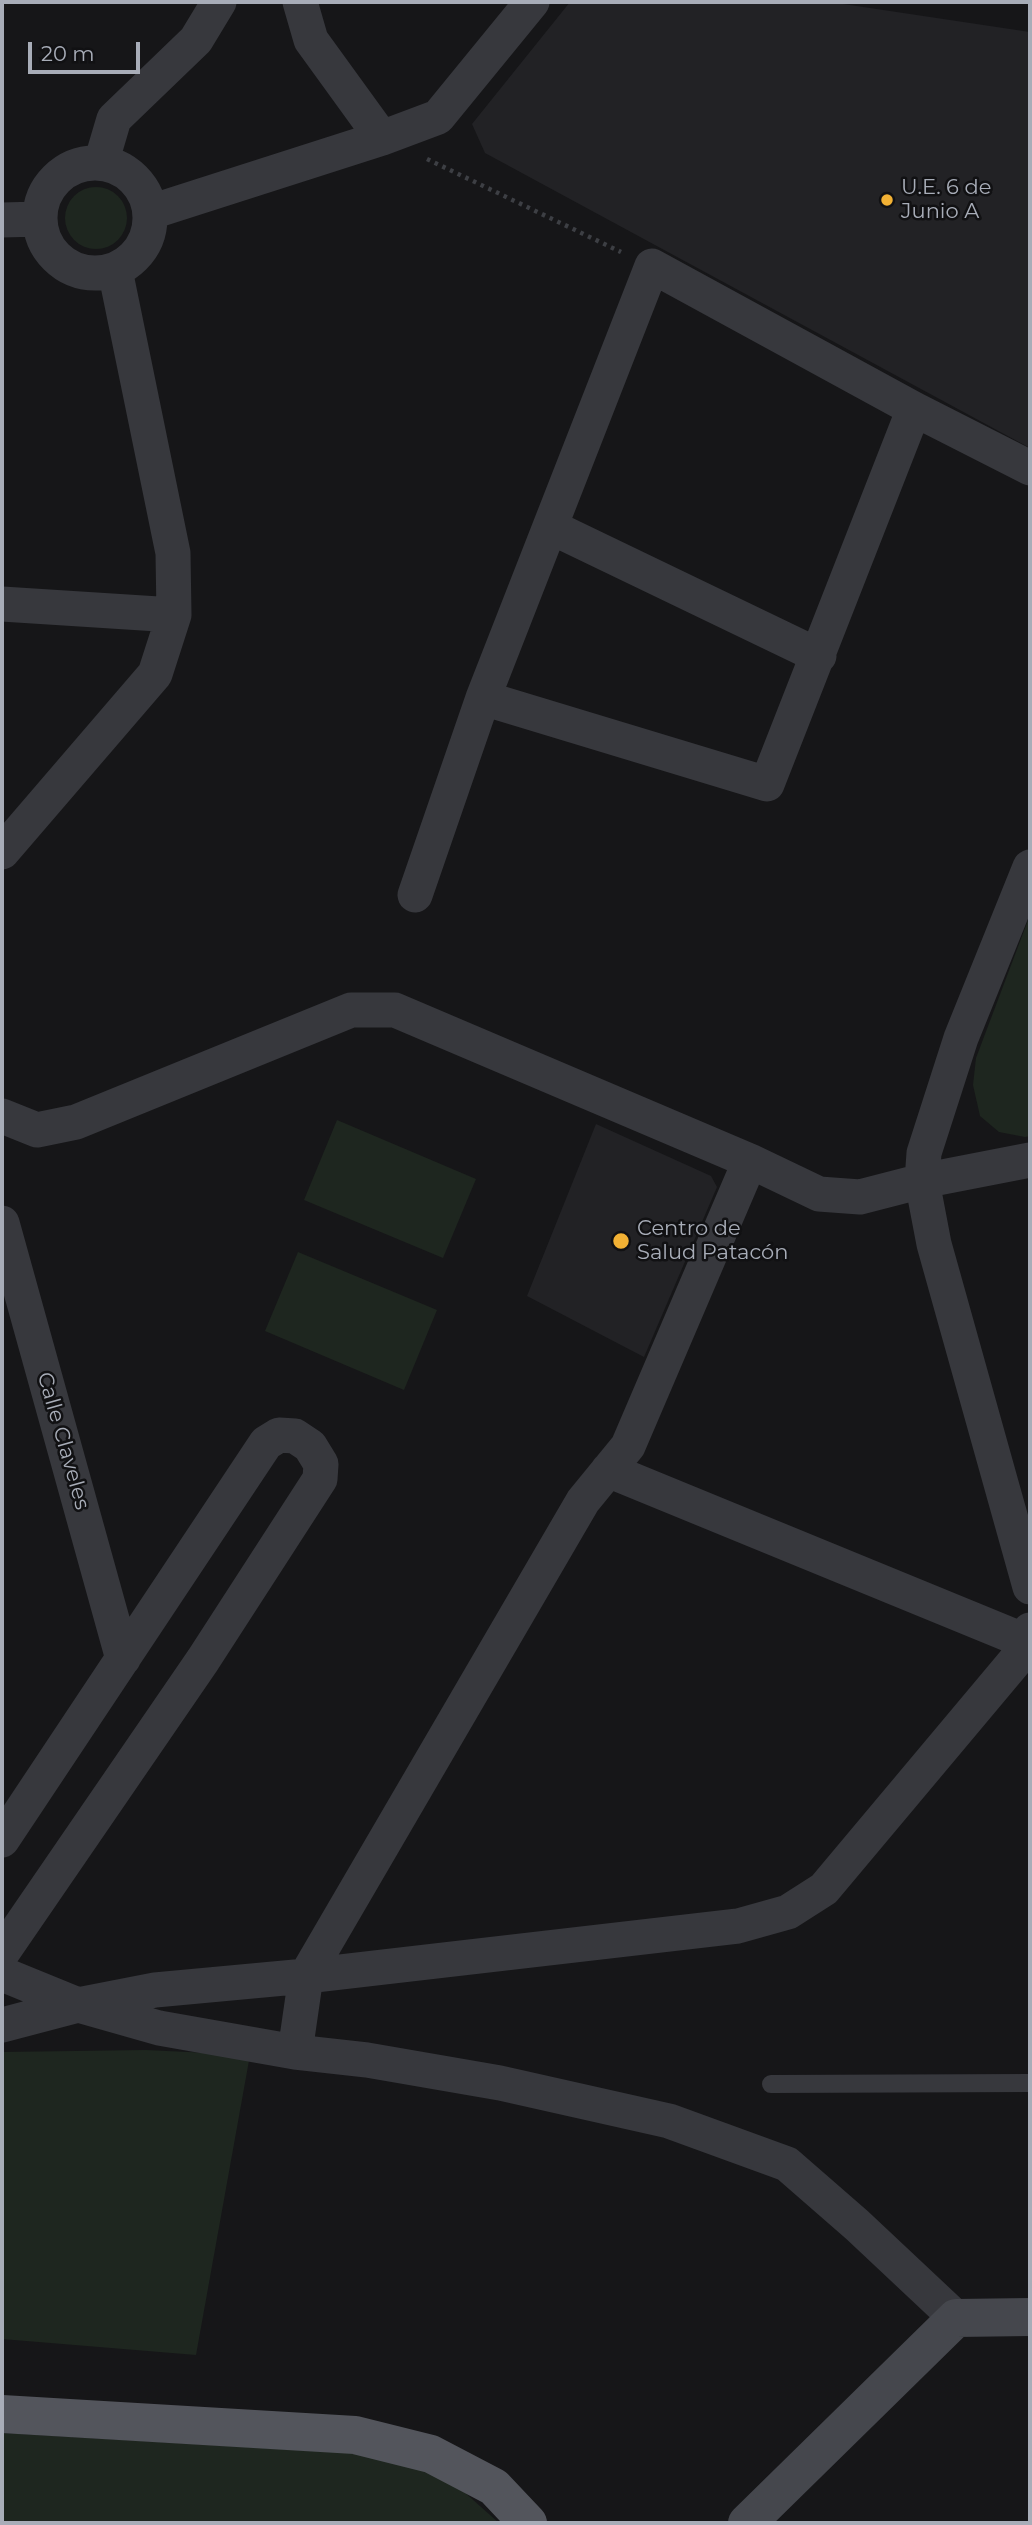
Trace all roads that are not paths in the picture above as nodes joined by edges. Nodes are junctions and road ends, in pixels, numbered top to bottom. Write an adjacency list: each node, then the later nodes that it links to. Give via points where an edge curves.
1 (219, 2): 5 (street, via 196,40 114,119)
2 (300, 2): 4 (street, via 311,40)
3 (532, 2): 4 (street, via 438,117)
4 (382, 138): 6 (street)
5 (101, 163): 6 (street, via 134,179); 7 (street, via 65,171 43,201)
6 (150, 212): 9 (street, via 143,249)
7 (40, 219): 8 (street); 9 (street, via 44,237 65,264 81,271)
8 (2, 220)
9 (115, 270): 14 (street, via 173,553)
10 (915, 410): 11 (street); 12 (street, via 652,266); 15 (street)
11 (1030, 468)
12 (551, 527): 15 (street); 16 (street)
13 (2, 604): 14 (street)
14 (174, 615): 17 (street, via 155,674)
15 (819, 656): 16 (street, via 767,785)
16 (483, 698): 19 (street)
17 (2, 852)
18 (1030, 867): 23 (street, via 961,1038 924,1153)
19 (415, 895)
20 (2, 1116): 22 (street, via 37,1130 76,1122 351,1010 396,1010)
21 (1030, 1160): 23 (street)
22 (750, 1161): 23 (street, via 819,1194 860,1197); 25 (street, via 628,1446)
23 (922, 1181): 26 (street, via 934,1244)
24 (2, 1223): 28 (street, Calle Claveles)
25 (608, 1470): 27 (street); 32 (street, via 583,1501)
26 (1030, 1587)
27 (1028, 1635): 32 (street, via 1016,1660 824,1889 788,1912 738,1926)
28 (124, 1659): 29 (street); 30 (street, via 266,1443 279,1435 295,1436 310,1446 321,1464 320,1479 203,1660)
29 (2, 1840)
30 (2, 1953)
31 (2, 1974): 33 (street)
32 (306, 1976): 33 (street, via 155,1990); 35 (street)
33 (78, 2005): 34 (street); 35 (street, via 159,2028)
34 (2, 2025)
35 (295, 2052): 39 (street, via 500,2083 656,2118 787,2165)
36 (1030, 2083): 37 (lane)
37 (771, 2084)
38 (1030, 2317): 39 (main road)
39 (956, 2318): 42 (main road)
40 (2, 2414): 41 (main road, via 355,2435 431,2454 494,2487)
41 (528, 2523)
42 (747, 2523)

